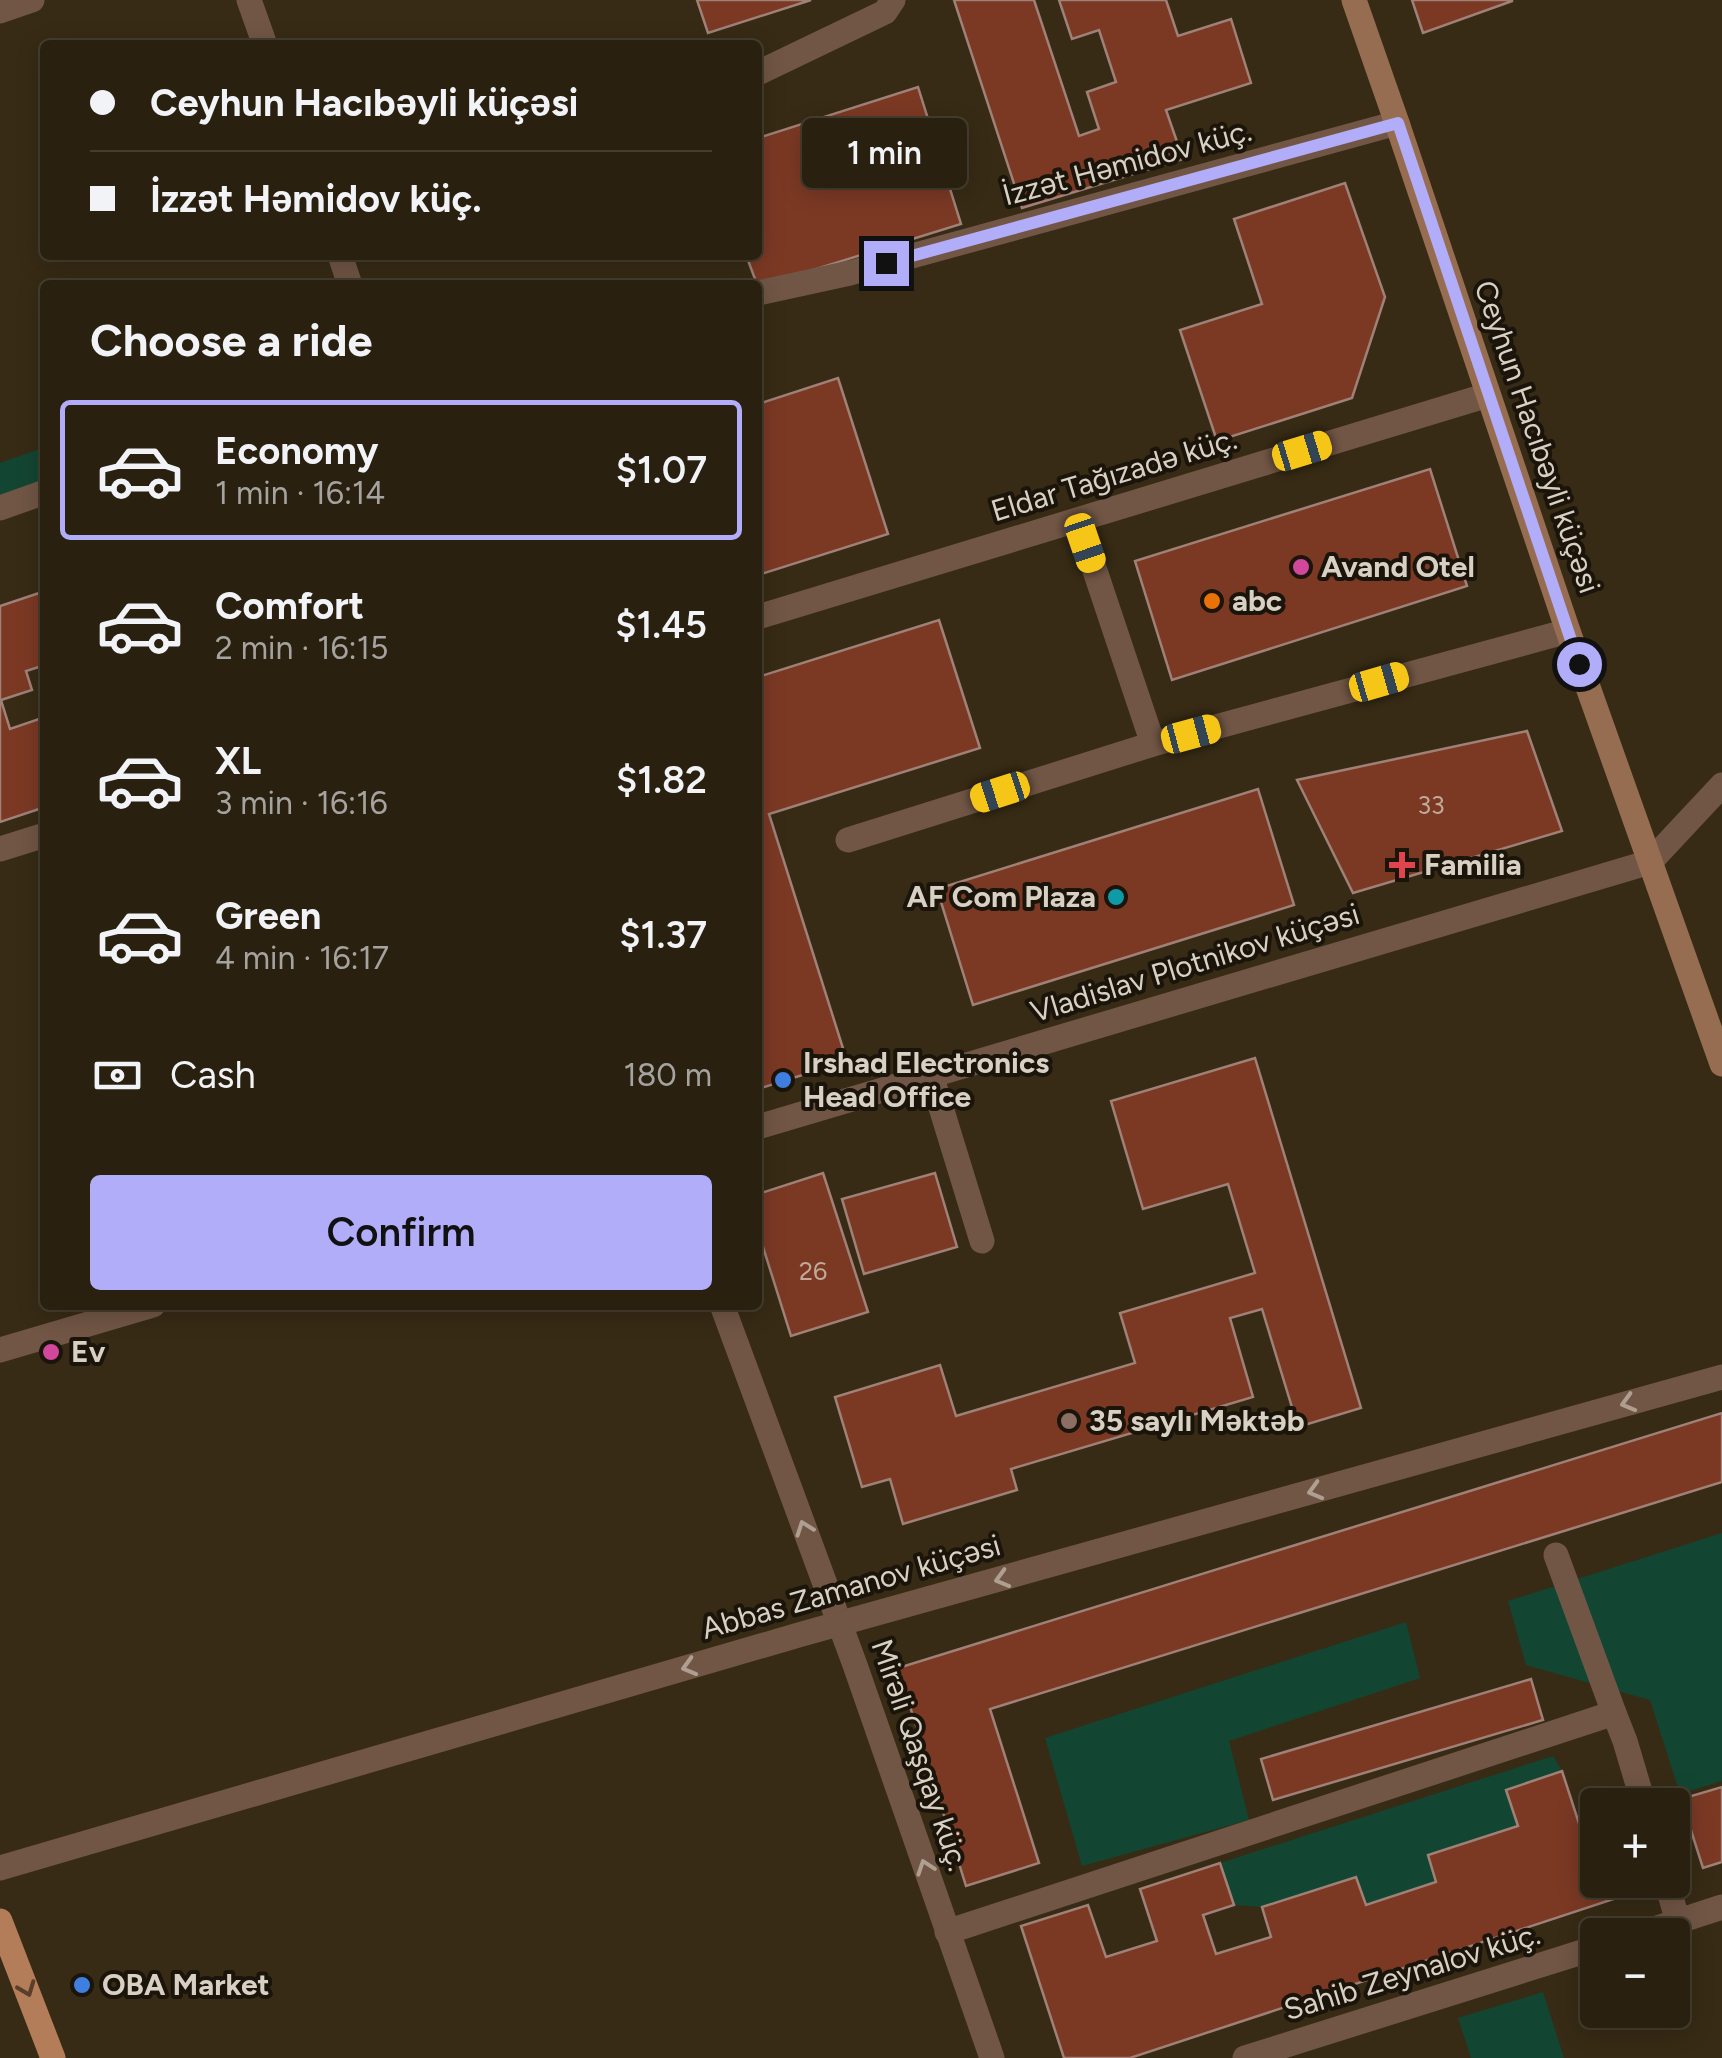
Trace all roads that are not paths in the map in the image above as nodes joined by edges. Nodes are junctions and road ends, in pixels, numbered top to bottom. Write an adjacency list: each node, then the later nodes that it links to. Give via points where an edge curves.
1 (32, 0): 5 (street)
2 (249, 0): 6 (street)
3 (893, 0): 7 (street, via 884,12)
4 (1354, 0): 8 (main road, Ceyhun Hacıbəyli küçəsi)
5 (0, 10)
6 (263, 40)
7 (762, 72)
8 (1398, 123): 9 (street, İzzət Həmidov küç.); 10 (main road, Ceyhun Hacıbəyli küçəsi)
9 (762, 291)
10 (1488, 394): 13 (street, Eldar Tağızadə küç.); 15 (main road, Ceyhun Hacıbəyli küçəsi)
11 (40, 494): 12 (street)
12 (0, 508)
13 (1078, 520): 14 (street, Eldar Tağızadə küç.); 16 (street)
14 (762, 617)
15 (1568, 630): 16 (street); 21 (main road, Ceyhun Hacıbəyli küçəsi)
16 (1153, 744): 19 (street)
17 (1722, 784): 21 (street)
18 (40, 837): 20 (street)
19 (848, 840)
20 (0, 849)
21 (1650, 862): 22 (main road, Ceyhun Hacıbəyli küçəsi); 23 (street, Vladislav Plotnikov küçəsi)
22 (1722, 1064)
23 (931, 1076): 24 (street, Vladislav Plotnikov küçəsi); 25 (street)
24 (762, 1126)
25 (982, 1242)
26 (136, 1310): 28 (street)
27 (724, 1310): 31 (street, Mirəli Qaşqay küç., one-way to 27)
28 (0, 1350)
29 (1722, 1376): 31 (street, Abbas Zamanov küçəsi, one-way to 31)
30 (1556, 1555): 32 (street)
31 (840, 1624): 34 (street, Abbas Zamanov küçəsi, one-way to 34); 38 (street, Mirəli Qaşqay küç., one-way to 31)
32 (1614, 1713): 33 (street); 38 (street)
33 (1638, 1788)
34 (0, 1868)
35 (1722, 1907): 36 (street)
36 (1690, 1918)
37 (0, 1920): 40 (main road, one-way to 40)
38 (948, 1932): 41 (street, Mirəli Qaşqay küç.)
39 (1580, 1953): 42 (street, Sahib Zeynalov küç.)
40 (53, 2058)
41 (992, 2058)
42 (1246, 2058)

